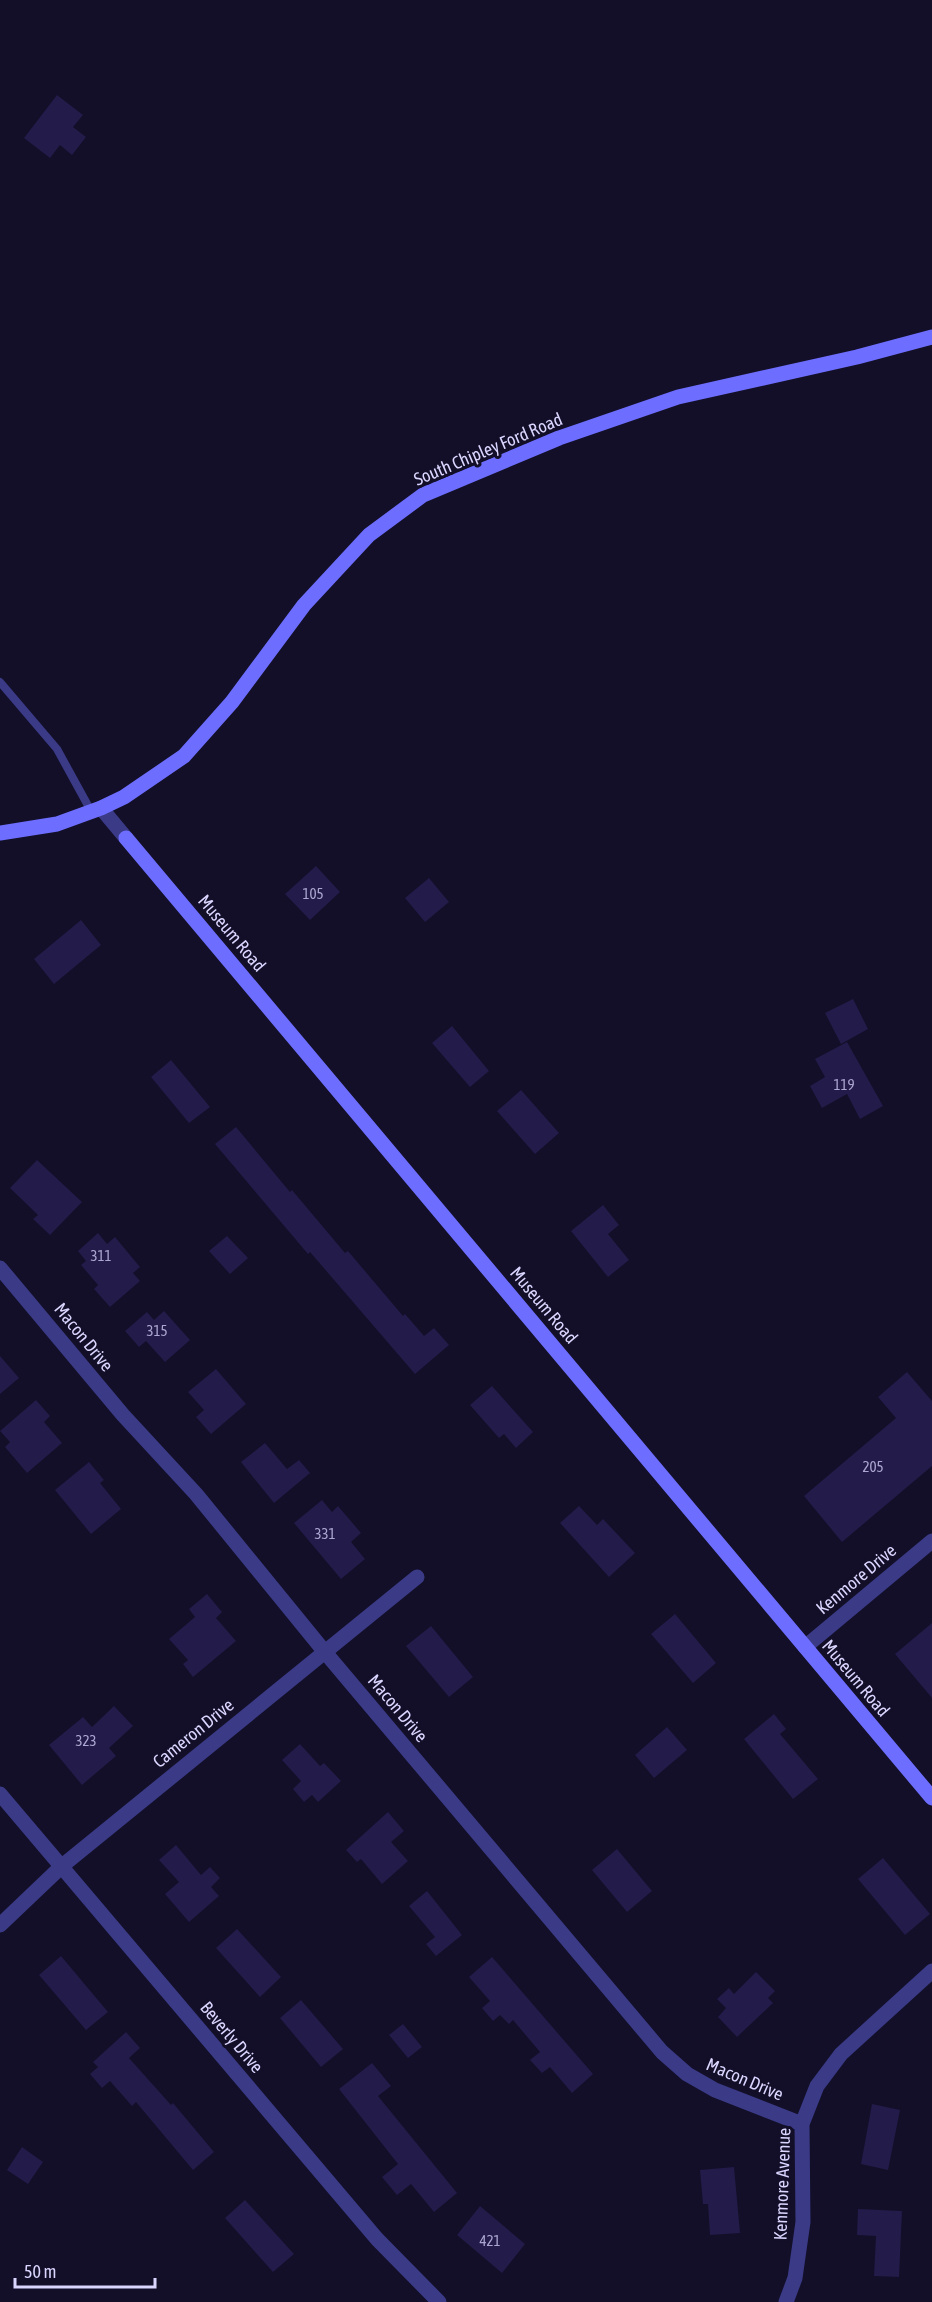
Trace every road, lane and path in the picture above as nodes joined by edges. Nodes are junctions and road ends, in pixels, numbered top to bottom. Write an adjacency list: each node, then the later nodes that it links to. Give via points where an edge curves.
1 (932, 337): 3 (street, South Chipley Ford Road, via 678,397 560,438 423,495 369,535 304,605 232,702 184,756 124,797)
2 (0, 682): 3 (lane, via 57,749)
3 (96, 810): 4 (street, South Chipley Ford Road, via 57,824); 8 (street, Museum Road, via 126,838)
4 (0, 833)
5 (0, 1268): 9 (street, Macon Drive, via 123,1415 196,1494)
6 (932, 1541): 8 (street, Kenmore Drive)
7 (417, 1576): 9 (street, Cameron Drive)
8 (805, 1647): 11 (street, Museum Road)
9 (324, 1651): 12 (street, Cameron Drive); 15 (street, Macon Drive, via 662,2052 687,2074 715,2090)
10 (0, 1794): 12 (street, Beverly Drive)
11 (932, 1798)
12 (62, 1866): 13 (street, Cameron Drive); 16 (street, Beverly Drive, via 377,2239)
13 (0, 1925)
14 (932, 1971): 15 (street, Kenmore Avenue, via 841,2054 817,2086)
15 (802, 2124): 17 (street, Kenmore Avenue, via 803,2222 795,2278)
16 (439, 2302)
17 (786, 2302)

